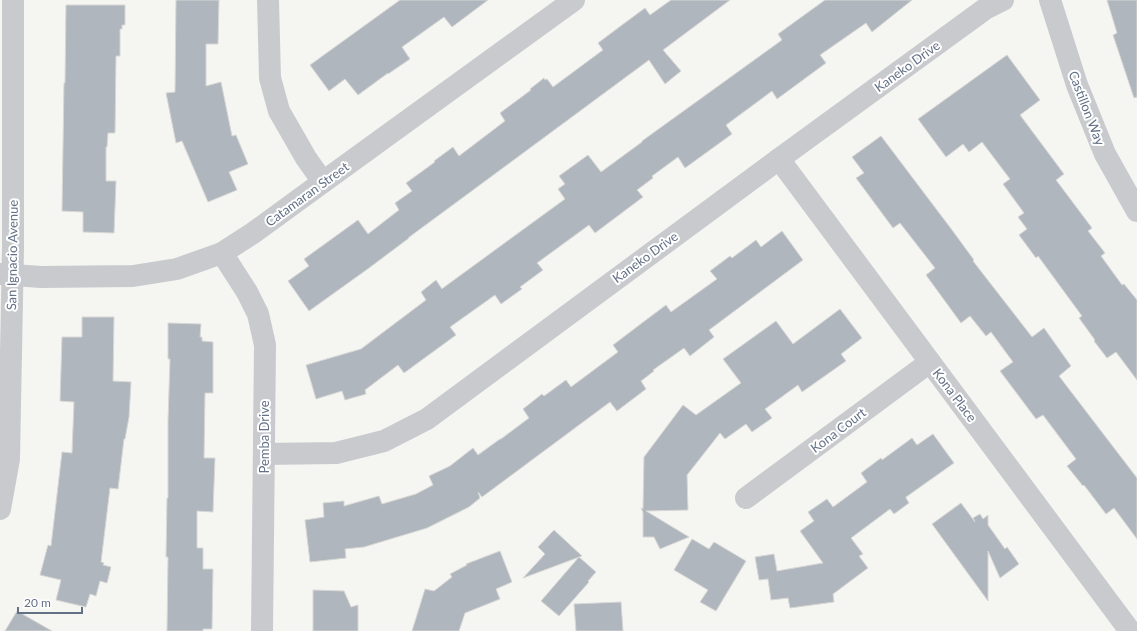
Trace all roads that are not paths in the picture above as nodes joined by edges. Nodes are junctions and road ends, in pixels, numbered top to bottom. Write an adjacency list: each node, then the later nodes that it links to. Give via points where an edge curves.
1 (13, 0): 10 (street, San Ignacio Avenue)
2 (268, 0): 7 (street, via 270,78 279,111 306,158)
3 (574, 0): 7 (street, Catamaran Street)
4 (1003, 0): 6 (street, Kaneko Drive, via 985,9)
5 (1050, 0): 8 (street, Castillon Way, via 1080,92 1105,154)
6 (779, 159): 11 (street, Kona Place); 12 (street, Kaneko Drive, via 427,419 384,441 336,453)
7 (324, 182): 9 (street, Catamaran Street)
8 (1137, 211)
9 (222, 253): 10 (street, Catamaran Street, via 177,269 133,276 41,277); 12 (street, Pemba Drive, via 258,314 265,345)
10 (6, 274): 14 (street, San Ignacio Avenue, via 9,459)
11 (930, 362): 13 (street, Kona Court); 16 (street, Kona Place)
12 (264, 454): 15 (street, Pemba Drive)
13 (746, 498)
14 (0, 509)
15 (262, 631)
16 (1130, 631)

